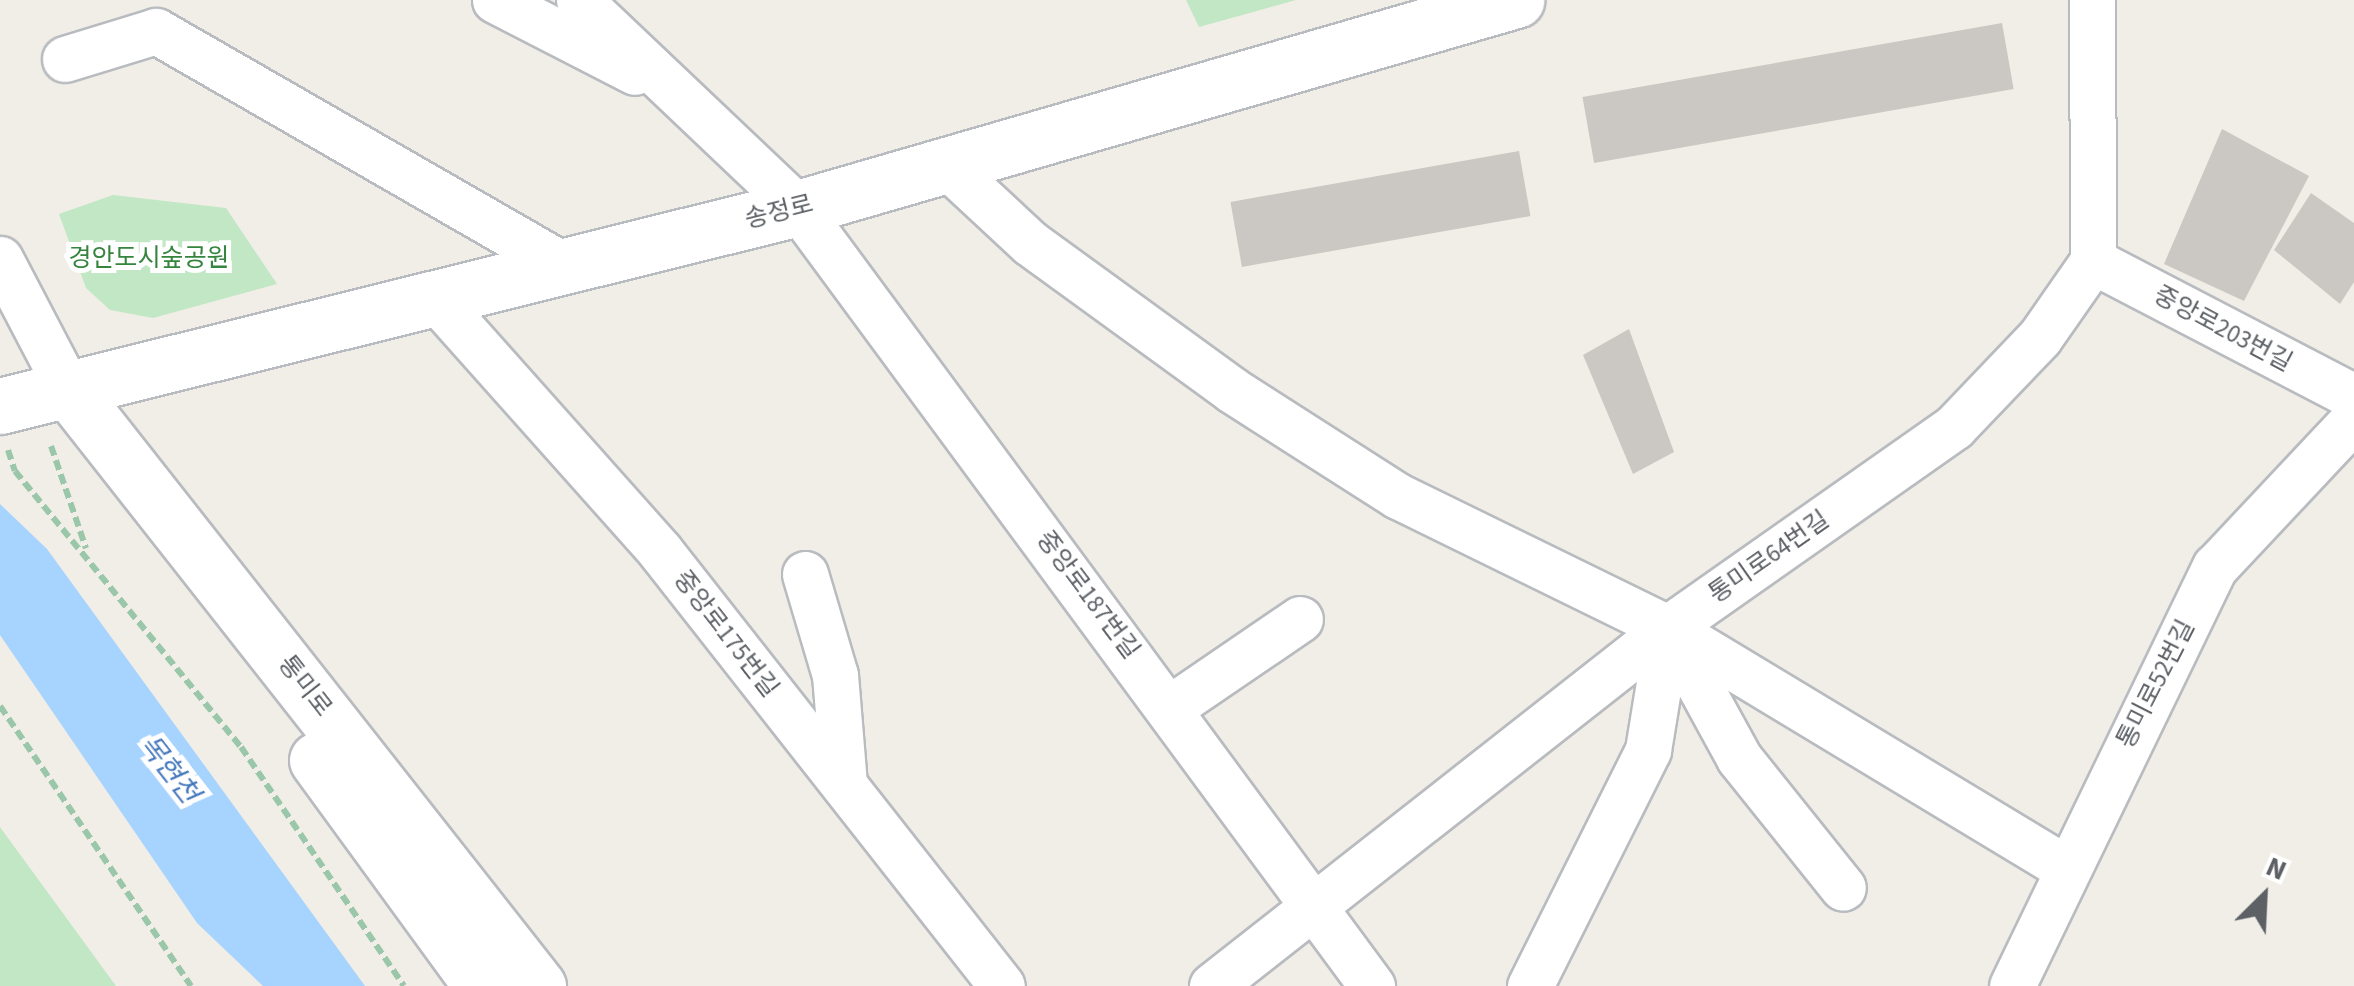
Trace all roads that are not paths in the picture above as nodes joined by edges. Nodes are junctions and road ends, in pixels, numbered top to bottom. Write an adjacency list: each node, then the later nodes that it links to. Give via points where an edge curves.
1 (495, 0): 6 (street)
2 (579, 0): 6 (street)
3 (1516, 0): 7 (street, 송정로)
4 (2092, 0): 10 (street)
5 (65, 60): 11 (street, via 156,31)
6 (697, 103): 8 (street, 중앙로187번길)
7 (945, 164): 8 (street, 송정로); 18 (street, via 1030,242 1248,401 1398,496)
8 (798, 208): 11 (street, 송정로); 19 (street, 중앙로187번길)
9 (0, 259): 14 (street, 통미로)
10 (2093, 260): 13 (street, 중앙로203번길); 18 (street, 통미로64번길, via 2040,337 1954,427)
11 (563, 265): 12 (street, 송정로)
12 (433, 296): 14 (street, 송정로); 20 (street, 중앙로175번길, via 660,551)
13 (2354, 396)
14 (27, 408): 24 (street, 통미로, via 134,510); 25 (street, 통미로)
15 (2354, 418): 21 (street, 통미로52번길, via 2214,567)
16 (805, 574): 20 (street, via 834,675)
17 (1300, 619): 19 (street)
18 (1668, 628): 21 (street); 22 (street, via 1739,758); 23 (street, 통미로64번길); 29 (street, via 1648,750)
19 (1172, 707): 23 (street, 중앙로187번길)
20 (844, 785): 26 (street, 중앙로175번길)
21 (2064, 868): 30 (street, 통미로52번길)
22 (1844, 888)
23 (1321, 908): 27 (street, 통미로64번길); 28 (street, 중앙로187번길)
24 (482, 986)
25 (538, 986)
26 (1002, 986)
27 (1212, 986)
28 (1372, 986)
29 (1530, 986)
30 (2012, 986)

